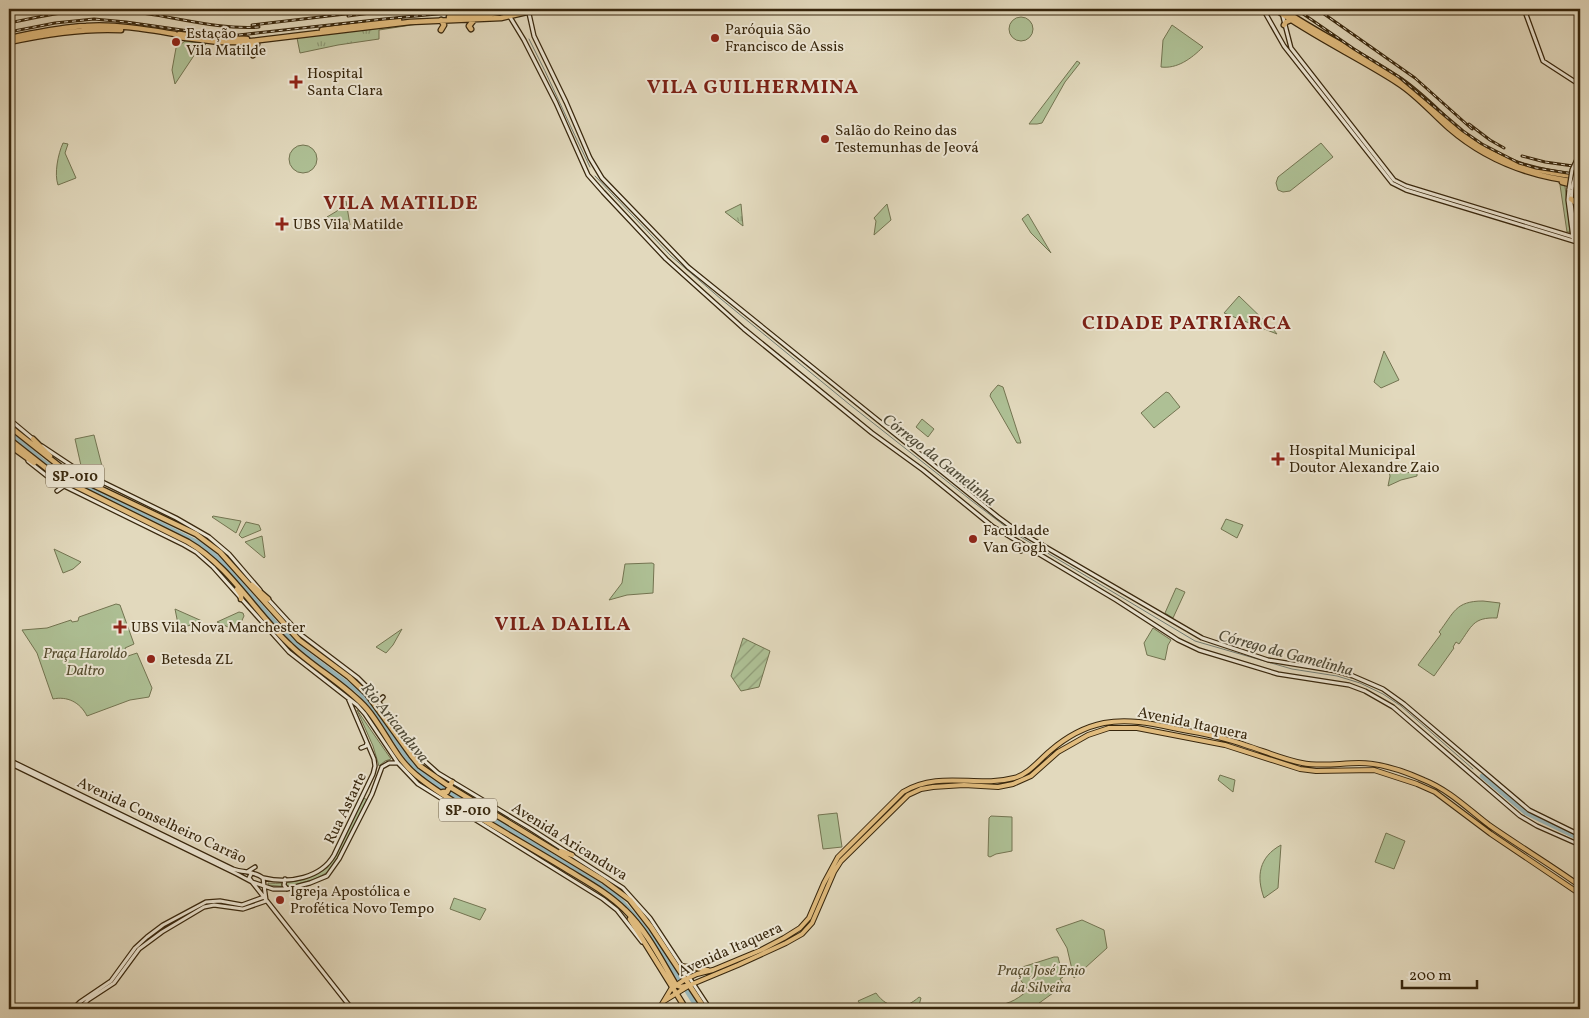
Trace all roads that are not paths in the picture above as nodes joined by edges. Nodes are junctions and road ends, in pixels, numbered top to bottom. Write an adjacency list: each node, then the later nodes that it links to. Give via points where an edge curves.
1 (540, 9): 6 (highway)
2 (1263, 9): 13 (main road)
3 (1275, 9): 7 (highway)
4 (1524, 9): 23 (main road, via 1543,61)
5 (516, 10): 6 (highway); 8 (highway); 16 (highway, via 243,39)
6 (527, 10): 8 (highway); 64 (main road, via 534,36 597,170 688,267 1013,528 1202,638 1274,661 1345,673 1383,689 1404,703 1529,810)
7 (1281, 10): 11 (highway); 12 (main road); 26 (highway, via 1399,79 1483,149 1529,168)
8 (510, 17): 10 (highway); 43 (main road, via 556,103 588,175 641,234 744,329 992,526)
9 (441, 20): 10 (highway); 14 (highway, via 444,25); 18 (highway)
10 (475, 20): 15 (highway, via 470,24)
11 (1290, 20): 12 (highway); 27 (highway, via 1403,87 1478,150 1516,169)
12 (1283, 28): 13 (main road); 21 (main road)
13 (1275, 29): 20 (main road)
14 (441, 30)
15 (470, 30)
16 (177, 35): 17 (highway, via 136,28 86,26); 18 (highway, via 228,42); 19 (highway, via 90,30)
17 (9, 38)
18 (277, 39): 22 (highway, via 250,45)
19 (9, 42)
20 (1284, 46): 21 (main road); 33 (main road, via 1392,184)
21 (1291, 48): 33 (main road, via 1390,177 1406,186)
22 (253, 55)
23 (1580, 85)
24 (1580, 153): 30 (main road, bridge, via 1572,170)
25 (1580, 159): 30 (main road, bridge)
26 (1580, 177)
27 (1552, 178): 28 (highway); 29 (highway)
28 (1580, 182)
29 (1580, 187)
30 (1570, 189): 31 (main road); 33 (main road, via 1568,200)
31 (1571, 199): 32 (highway); 33 (main road)
32 (1580, 204)
33 (1576, 240)
34 (9, 419): 37 (main road, Avenida Aricanduva)
35 (9, 426): 40 (highway, SP-010)
36 (9, 439): 39 (highway, SP-010)
37 (33, 439): 40 (highway); 48 (main road, Avenida Aricanduva, via 78,470 209,537 229,554)
38 (9, 445): 39 (highway); 41 (main road, Avenida Aricanduva)
39 (51, 472): 45 (highway, SP-010, via 198,548)
40 (77, 477): 46 (highway, SP-010, via 196,534 220,552)
41 (64, 486): 42 (main road); 47 (main road, Avenida Aricanduva, via 192,549)
42 (57, 492)
43 (1014, 539): 44 (main road); 65 (main road, via 1199,650 1270,672 1338,682 1393,706 1520,816)
44 (1021, 551)
45 (218, 564): 47 (highway); 59 (highway, SP-010, via 280,636 367,709 407,766)
46 (240, 574): 48 (highway); 52 (highway, SP-010, via 299,640 367,694)
47 (241, 598): 49 (main road, Avenida Aricanduva, via 284,648)
48 (268, 599): 51 (main road, Avenida Aricanduva, via 300,634 358,678)
49 (347, 696): 53 (main road, Rua Astarte); 58 (main road, Avenida Aricanduva, via 365,714)
50 (383, 697): 51 (main road)
51 (378, 700): 52 (highway); 60 (main road, Avenida Aricanduva, via 414,750)
52 (396, 733): 60 (highway, SP-010, via 420,766)
53 (368, 743): 56 (main road); 72 (main road, Rua Astarte, via 375,769 330,862 318,872)
54 (1225, 745): 55 (main road, via 1246,749); 77 (main road, Avenida Itaquera, via 1300,769 1374,770 1436,792 1485,830); 87 (main road, Avenida Itaquera, via 1138,728 1109,728 1088,734 1068,746 1032,776 1019,782 998,786 933,787 916,791 904,798 841,862 806,930 732,968)
55 (1250, 746): 74 (main road, Avenida Itaquera, via 1301,763 1370,764 1423,779 1448,793 1489,825); 85 (main road, Avenida Itaquera, via 1147,723 1111,722 1070,737 1017,777 933,781 916,785 903,792 838,857 809,918 800,928 776,942)
56 (361, 748)
57 (9, 762): 68 (main road, Avenida Conselheiro Carrão); 73 (main road, Avenida Conselheiro Carrão)
58 (398, 763): 61 (main road, Avenida Aricanduva, via 418,784); 76 (main road, Rua Astarte, via 382,767 371,796 332,871 321,879)
59 (424, 782): 60 (highway, via 446,793); 63 (highway, SP-010)
60 (451, 786): 62 (highway, SP-010); 66 (main road, Avenida Aricanduva)
61 (465, 814): 63 (highway); 83 (main road, Avenida Aricanduva, via 612,905)
62 (510, 824): 66 (highway, via 516,824 565,854); 86 (highway, SP-010, via 630,900)
63 (510, 835): 79 (highway, SP-010)
64 (1580, 835)
65 (1580, 846)
66 (572, 855): 84 (main road, Avenida Aricanduva, via 609,878 633,898)
67 (255, 867): 68 (main road)
68 (242, 872): 69 (main road, Avenida Conselheiro Carrão)
69 (251, 873): 70 (main road, Avenida Conselheiro Carrão); 73 (main road)
70 (263, 878): 71 (main road, Rua Astarte); 75 (main road)
71 (285, 879): 72 (main road, Rua Astarte); 76 (main road, via 284,885)
72 (290, 879): 76 (main road)
73 (252, 882): 75 (main road, Rua Astarte); 78 (main road, Avenida Conselheiro Carrão)
74 (1580, 886)
75 (266, 887): 76 (main road, Rua Astarte); 78 (main road)
76 (288, 889)
77 (1580, 894)
78 (265, 899): 80 (main road, via 242,905 206,902); 81 (main road, via 244,909 206,905); 92 (main road, Avenida Conselheiro Carrão)
79 (617, 902): 83 (highway, Avenida Aricanduva / SP-010); 87 (highway)
80 (155, 931): 81 (main road); 82 (main road)
81 (160, 934): 82 (main road)
82 (138, 948): 90 (main road, via 111,982); 91 (main road, via 114,983)
83 (651, 955): 87 (highway, Avenida Aricanduva / SP-010)
84 (682, 966): 85 (main road); 86 (main road, Avenida Aricanduva)
85 (710, 970): 86 (main road, Avenida Itaquera)
86 (686, 979): 87 (highway, SP-010); 87 (main road, Avenida Itaquera)
87 (683, 986): 88 (highway, Avenida Aricanduva / SP-010); 89 (main road, Avenida Itaquera, via 666,995); 95 (highway, SP-010); 96 (main road)
88 (676, 993): 89 (main road, Avenida Itaquera); 94 (highway, Avenida Aricanduva / SP-010)
89 (664, 1001): 93 (main road, Avenida Itaquera)
90 (74, 1009)
91 (78, 1009)
92 (352, 1009)
93 (658, 1009)
94 (686, 1009)
95 (705, 1009)
96 (710, 1009)

